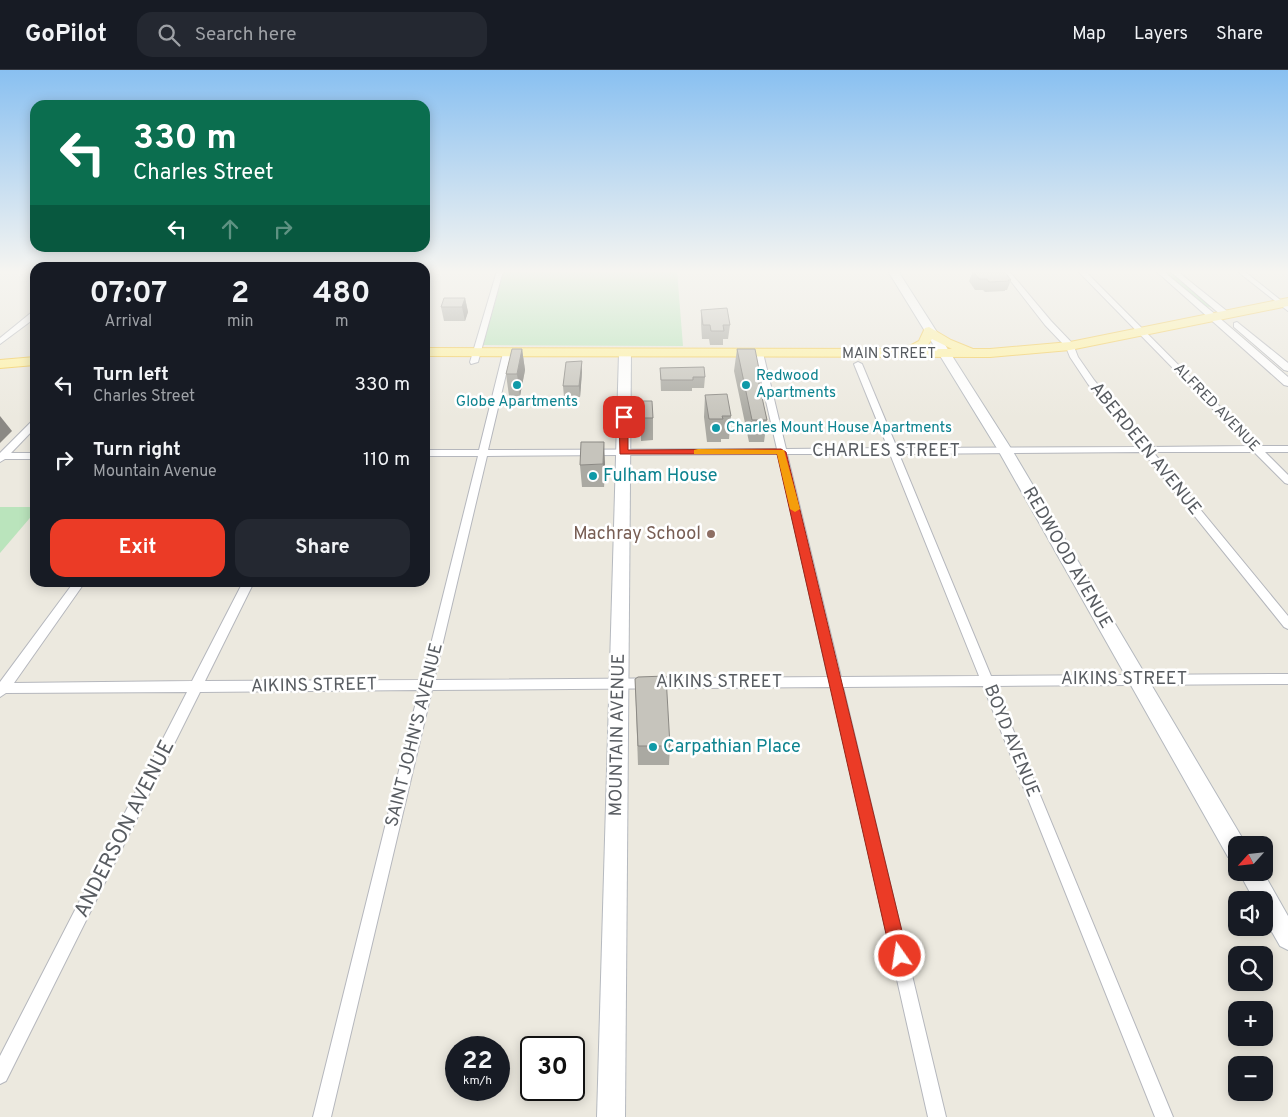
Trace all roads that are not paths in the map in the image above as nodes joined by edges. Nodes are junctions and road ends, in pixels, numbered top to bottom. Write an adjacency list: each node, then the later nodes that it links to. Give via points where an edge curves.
1 (28, 320): 10 (street)
2 (486, 320): 15 (street)
3 (922, 320): 7 (main road, REDWOOD AVENUE)
4 (1045, 320): 11 (street, ABERDEEN AVENUE)
5 (1130, 320): 8 (street, ALFRED AVENUE)
6 (1224, 320): 8 (main road, MAIN STREET); 9 (main road, MAIN STREET); 24 (street); 27 (street)
7 (929, 331): 13 (main road, via 956,348); 14 (main road, via 922,347); 19 (main road, REDWOOD AVENUE)
8 (1141, 331): 9 (street, ALFRED AVENUE); 11 (main road, MAIN STREET)
9 (1151, 341): 11 (main road, MAIN STREET); 29 (street, ALFRED AVENUE)
10 (0, 342)
11 (1072, 351): 13 (main road, MAIN STREET); 19 (main road, MAIN STREET, via 998,363); 32 (street, ABERDEEN AVENUE, via 1091,382)
12 (430, 352): 15 (main road, MAIN STREET)
13 (990, 353): 19 (main road, MAIN STREET)
14 (898, 354): 18 (main road, MAIN STREET); 19 (main road, MAIN STREET)
15 (475, 357): 16 (main road, MAIN STREET); 21 (main road, MAIN STREET)
16 (506, 358): 17 (main road, MAIN STREET); 37 (street, SAINT JOHN'S AVENUE)
17 (625, 358): 18 (main road, MAIN STREET); 34 (main road, MOUNTAIN AVENUE)
18 (761, 358): 23 (main road, MAIN STREET); 35 (street)
19 (948, 359): 23 (main road, MAIN STREET); 31 (main road, REDWOOD AVENUE)
20 (30, 362): 22 (main road)
21 (430, 362)
22 (0, 364)
23 (858, 364): 33 (street, BOYD AVENUE)
24 (1288, 368)
25 (30, 372): 26 (main road)
26 (0, 374)
27 (1288, 382)
28 (30, 428): 39 (street)
29 (1256, 449): 30 (street, CHARLES STREET); 32 (street, CHARLES STREET); 40 (street, ALFRED AVENUE)
30 (1288, 449)
31 (1005, 450): 32 (street, CHARLES STREET); 33 (street, CHARLES STREET); 44 (main road, REDWOOD AVENUE)
32 (1146, 450): 43 (street, ABERDEEN AVENUE)
33 (893, 451): 35 (street, CHARLES STREET); 46 (street, BOYD AVENUE)
34 (623, 452): 35 (street, CHARLES STREET); 37 (street, CHARLES STREET); 48 (main road, MOUNTAIN AVENUE)
35 (781, 452): 47 (street)
36 (430, 453): 37 (street, CHARLES STREET)
37 (484, 453): 49 (street, SAINT JOHN'S AVENUE)
38 (30, 456): 39 (street)
39 (1, 457)
40 (1288, 481)
41 (76, 587): 51 (street)
42 (246, 587): 50 (street, ANDERSON AVENUE)
43 (1288, 624)
44 (1137, 678): 45 (street, AIKINS STREET); 46 (street, AIKINS STREET); 52 (main road, REDWOOD AVENUE)
45 (1288, 679)
46 (987, 680): 47 (street, AIKINS STREET); 59 (street, BOYD AVENUE)
47 (836, 681): 48 (street, AIKINS STREET); 58 (street)
48 (619, 683): 49 (street, AIKINS STREET); 57 (main road, MOUNTAIN AVENUE)
49 (427, 684): 50 (street, AIKINS STREET); 56 (street, SAINT JOHN'S AVENUE)
50 (196, 688): 51 (street, AIKINS STREET); 55 (street, ANDERSON AVENUE)
51 (1, 690)
52 (1228, 836)
53 (1255, 881): 54 (main road)
54 (1288, 938)
55 (0, 1075)
56 (322, 1117)
57 (611, 1117)
58 (937, 1117)
59 (1164, 1117)

